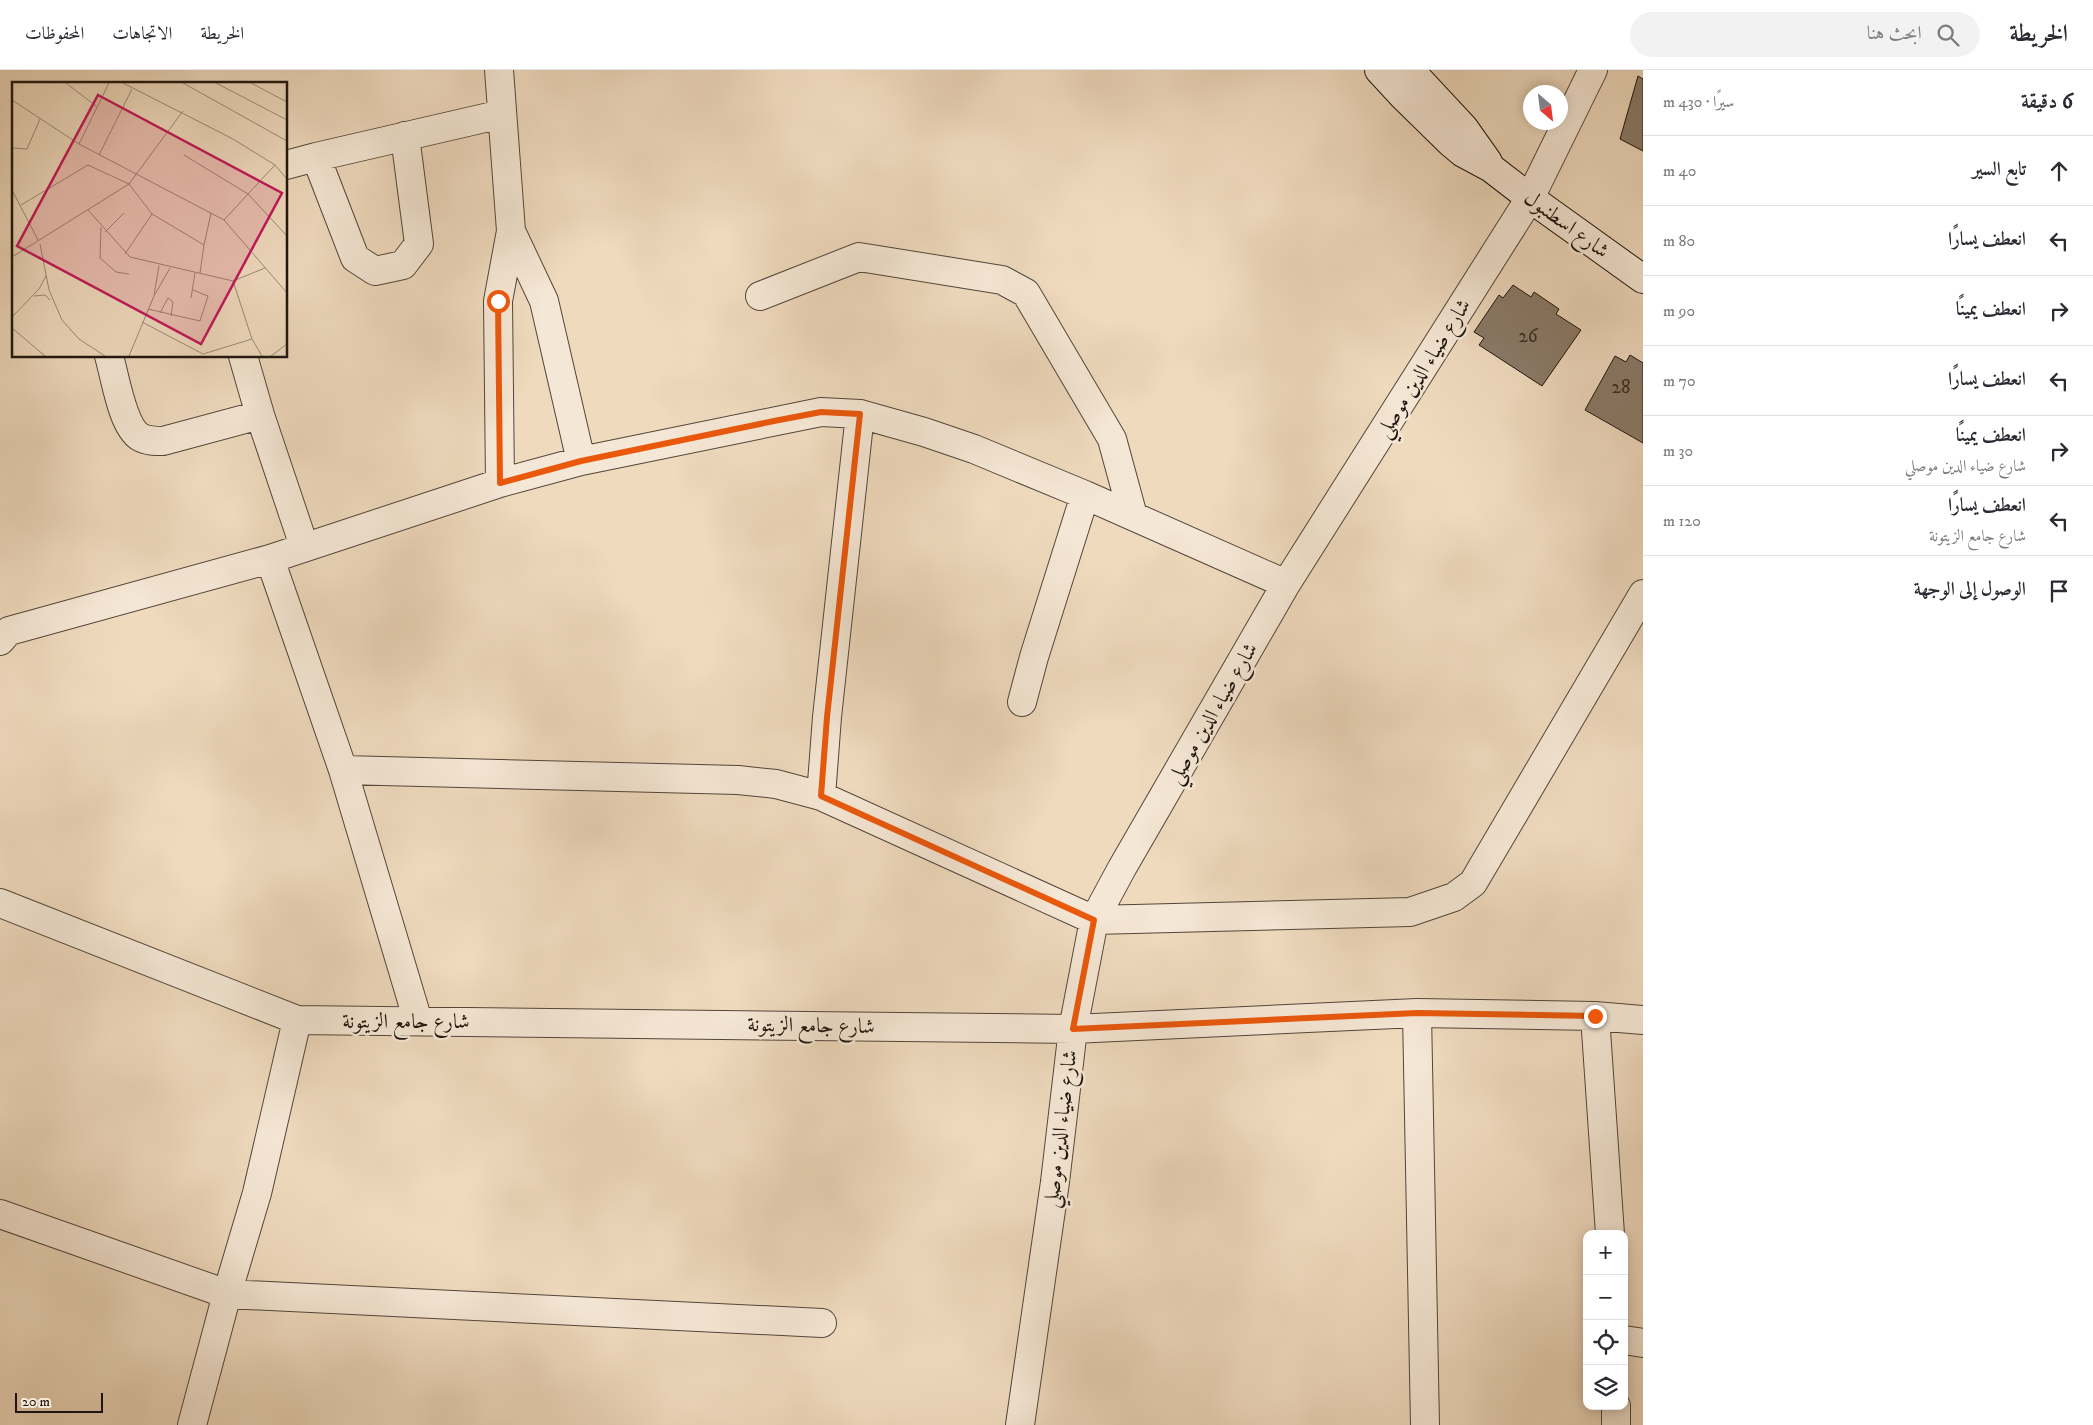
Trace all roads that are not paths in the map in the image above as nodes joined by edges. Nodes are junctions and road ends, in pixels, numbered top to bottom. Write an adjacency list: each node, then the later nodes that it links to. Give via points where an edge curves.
1 (499, 70): 5 (street)
2 (1379, 70): 9 (street, شارع اسطنبول, via 1451,143)
3 (1410, 70): 9 (street, شارع اسطنبول, via 1469,135)
4 (1594, 70): 10 (street, شارع ضياء الدين موصلي)
5 (502, 114): 6 (street); 11 (street)
6 (405, 136): 7 (street); 7 (street, via 418,244 403,265 375,271 355,258)
7 (316, 157): 8 (street)
8 (288, 165)
9 (1491, 168): 10 (street, شارع اسطنبول)
10 (1530, 198): 12 (street, شارع اسطنبول); 24 (street, شارع ضياء الدين موصلي)
11 (511, 231): 18 (street, via 544,301); 19 (street, via 498,301)
12 (1643, 279)
13 (760, 296): 21 (street, via 859,257 1002,280 1026,293 1112,439)
14 (111, 358): 17 (street, via 126,418 140,437 151,441 163,440)
15 (245, 358): 17 (street)
16 (860, 414): 18 (street, via 821,412); 20 (street, via 974,449); 29 (street)
17 (260, 415): 22 (street)
18 (581, 461): 19 (street)
19 (500, 483): 22 (street)
20 (1085, 495): 21 (street); 27 (street)
21 (1133, 516): 24 (street)
22 (304, 546): 23 (street)
23 (270, 559): 26 (street); 28 (street)
24 (1286, 584): 31 (street, شارع ضياء الدين موصلي)
25 (1643, 594): 31 (street, via 1473,883 1454,897 1410,912)
26 (3, 632)
27 (1022, 702)
28 (343, 770): 29 (street, via 738,780 776,784); 36 (street)
29 (821, 796): 31 (street)
30 (0, 902): 34 (street, شارع جامع الزيتونة)
31 (1094, 920): 37 (street, شارع ضياء الدين موصلي)
32 (1417, 1013): 33 (street, شارع جامع الزيتونة); 37 (street, شارع جامع الزيتونة); 47 (street)
33 (1595, 1016): 35 (street, شارع جامع الزيتونة); 39 (street)
34 (297, 1020): 36 (street, شارع جامع الزيتونة); 40 (street, via 257,1192)
35 (1643, 1020)
36 (418, 1021): 37 (street, شارع جامع الزيتونة)
37 (1073, 1029): 46 (street, شارع ضياء الدين موصلي)
38 (0, 1214): 40 (street)
39 (1610, 1230)
40 (227, 1294): 41 (street); 45 (street)
41 (822, 1323)
42 (1628, 1341): 43 (street)
43 (1643, 1343)
44 (1616, 1410): 48 (street)
45 (192, 1425)
46 (1020, 1425)
47 (1425, 1425)
48 (1616, 1425)

